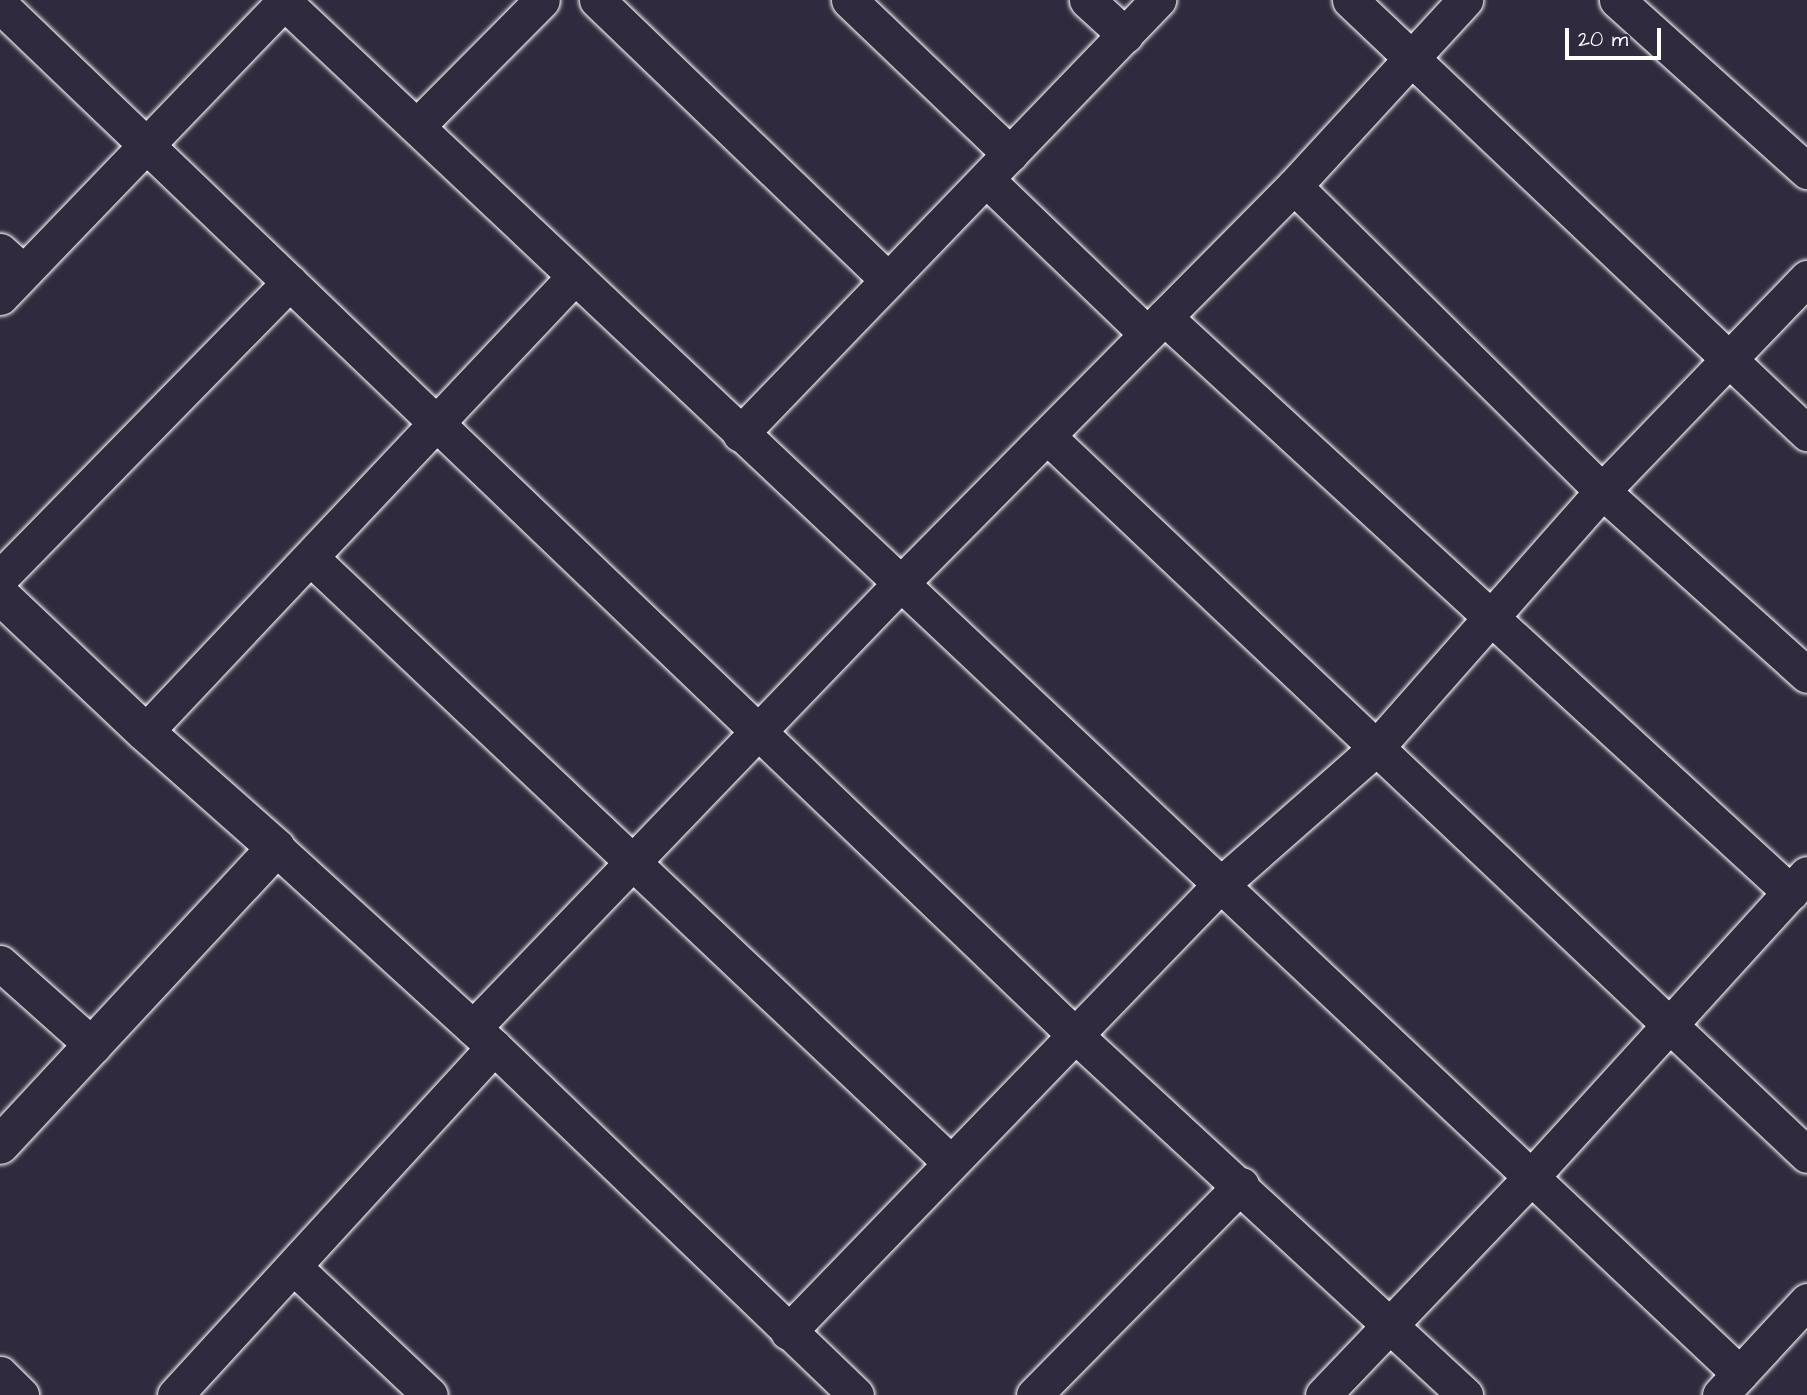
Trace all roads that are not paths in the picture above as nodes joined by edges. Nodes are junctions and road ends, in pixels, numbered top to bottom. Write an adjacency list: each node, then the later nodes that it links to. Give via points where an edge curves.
1 (542, 0): 13 (street)
2 (597, 0): 22 (street)
3 (849, 0): 15 (street)
4 (1087, 0): 11 (street)
5 (1158, 0): 11 (street)
6 (1350, 0): 12 (street)
7 (1465, 0): 12 (street)
8 (1617, 0): 16 (street)
9 (283, 1): 13 (street); 14 (street)
10 (0, 5): 14 (street)
11 (1125, 35): 15 (street)
12 (1412, 59): 18 (street); 25 (street)
13 (417, 126): 20 (street)
14 (145, 147): 19 (street); 23 (street)
15 (1010, 154): 17 (street)
16 (1807, 171)
17 (987, 180): 22 (street); 24 (street)
18 (1294, 186): 24 (street); 30 (street)
19 (8, 273)
20 (573, 278): 26 (street); 28 (street)
21 (1807, 278): 25 (street)
22 (888, 280): 28 (street)
23 (290, 282): 26 (street); 32 (street)
24 (1156, 326): 29 (street); 35 (street)
25 (1730, 358): 27 (street); 30 (street)
26 (436, 423): 31 (street); 38 (street)
27 (1807, 433)
28 (740, 434): 33 (street)
29 (1047, 436): 33 (street); 39 (street)
30 (1602, 491): 35 (street); 36 (street)
31 (312, 559): 37 (street); 41 (street)
32 (0, 578)
33 (900, 584): 38 (street); 43 (street)
34 (0, 595): 37 (street)
35 (1493, 618): 39 (street); 42 (street)
36 (1807, 675)
37 (145, 732): 40 (street)
38 (760, 732): 41 (street); 46 (street)
39 (1374, 750): 43 (street); 45 (street)
40 (276, 848): 47 (street); 48 (street)
41 (635, 863): 47 (street); 51 (street)
42 (1802, 883): 45 (street)
43 (1218, 887): 46 (street); 52 (street)
44 (0, 963): 48 (street)
45 (1669, 1026): 50 (street); 52 (street)
46 (1075, 1035): 51 (street); 53 (street)
47 (484, 1037): 54 (street); 57 (street)
48 (93, 1046): 49 (street)
49 (0, 1145)
50 (1807, 1155)
51 (951, 1163): 57 (street)
52 (1532, 1176): 56 (street); 59 (street)
53 (1241, 1185): 56 (street); 64 (street)
54 (295, 1268): 61 (street); 62 (street)
55 (1807, 1301): 59 (street)
56 (1392, 1327): 65 (street); 66 (street)
57 (788, 1332): 63 (street)
58 (0, 1374): 60 (street)
59 (1730, 1384)
60 (21, 1395)
61 (175, 1395)
62 (430, 1395)
63 (856, 1395)
64 (1034, 1395)
65 (1323, 1395)
66 (1465, 1395)

